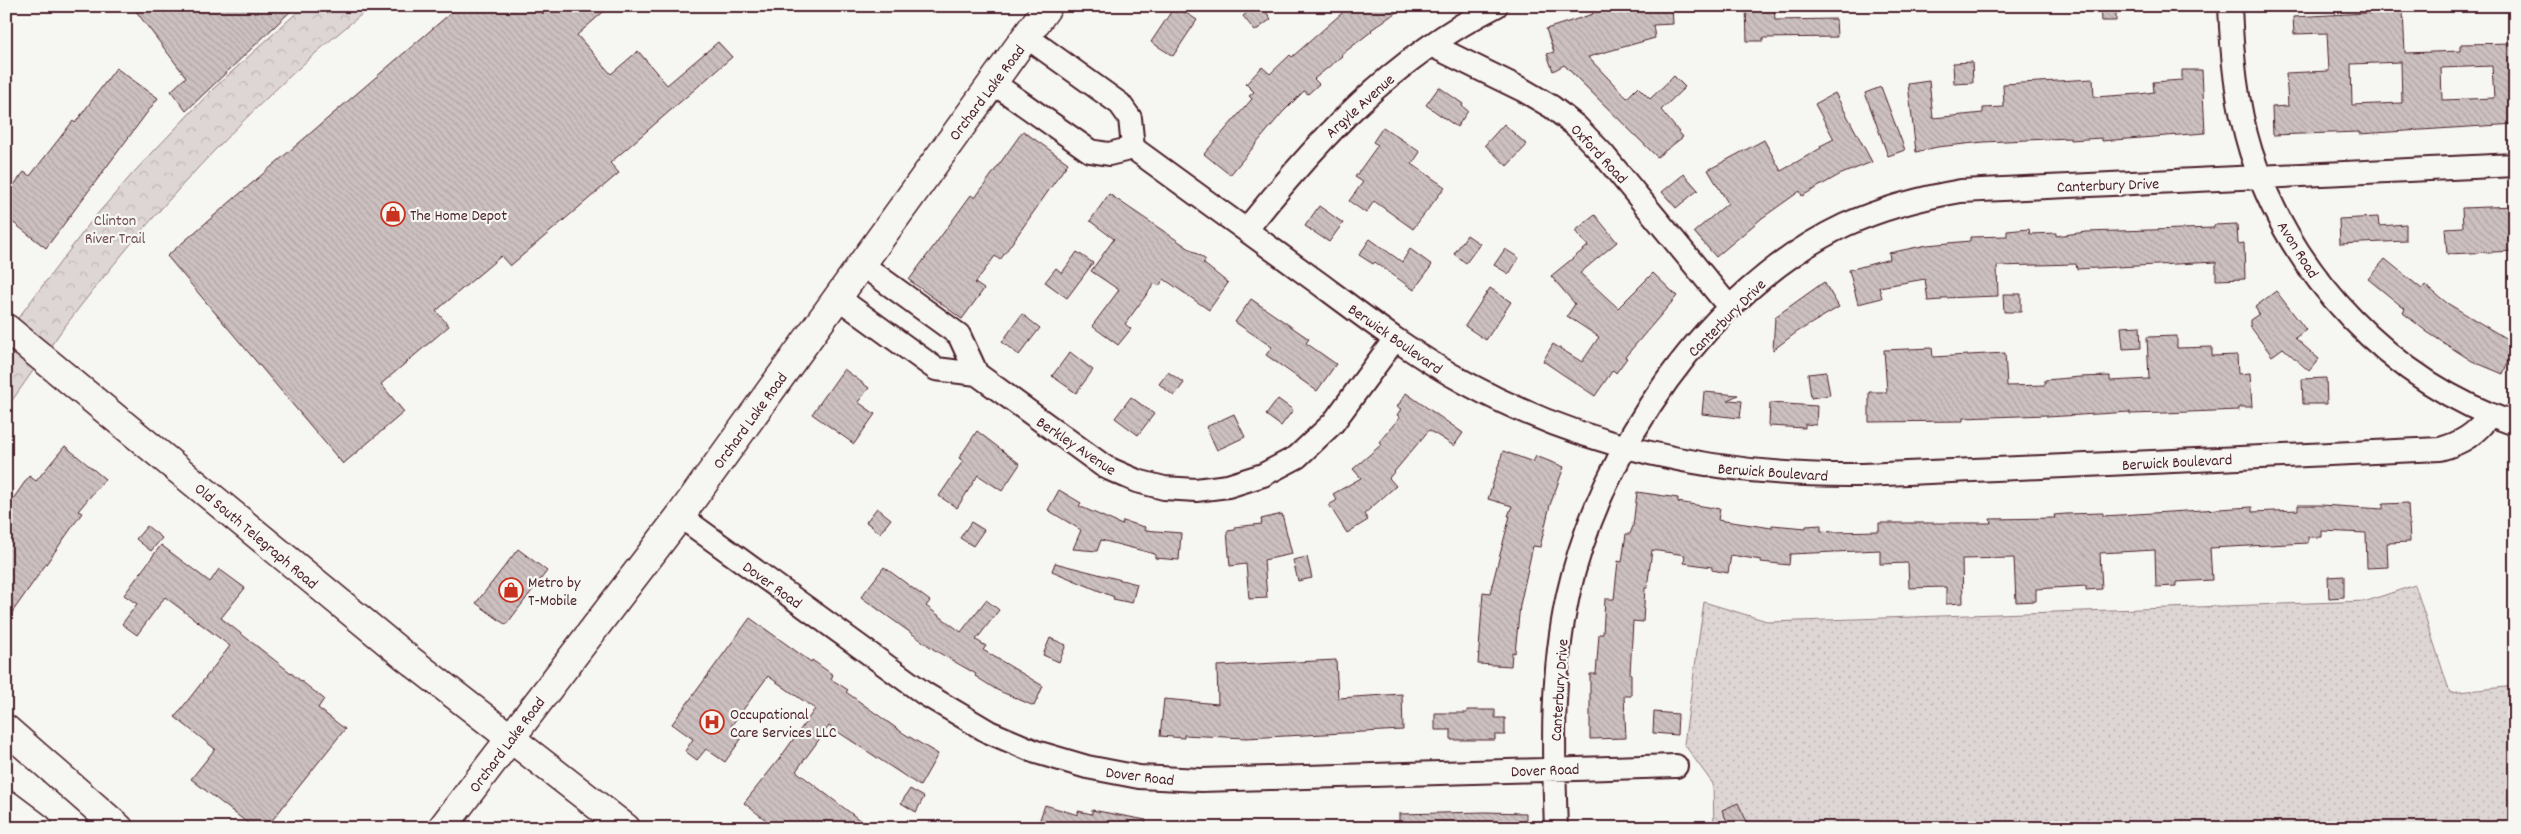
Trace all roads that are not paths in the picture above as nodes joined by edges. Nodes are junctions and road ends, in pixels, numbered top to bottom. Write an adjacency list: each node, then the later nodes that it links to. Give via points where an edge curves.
1 (1048, 6): 4 (main road, Orchard Lake Road)
2 (1496, 6): 5 (street, Argyle Avenue)
3 (2230, 6): 9 (street, Avon Road, via 2239,104)
4 (1027, 37): 6 (main road, Orchard Lake Road); 7 (street, via 1120,104 1130,118)
5 (1431, 45): 10 (street, Argyle Avenue, via 1377,86 1334,126); 13 (street, Oxford Road, via 1523,90 1576,126 1603,154)
6 (992, 82): 7 (street, via 1090,151 1109,154); 11 (main road, Orchard Lake Road)
7 (1133, 148): 10 (street, Berwick Boulevard)
8 (2515, 165): 9 (street, Canterbury Drive)
9 (2261, 178): 13 (street, Canterbury Drive, via 1953,192 1901,203 1844,226 1800,251); 17 (street, Avon Road, via 2301,257 2345,312 2407,367)
10 (1246, 230): 15 (street, Berwick Boulevard)
11 (861, 264): 12 (main road, Orchard Lake Road); 16 (street, Berkley Avenue, via 959,336)
12 (837, 297): 16 (street, Berkley Avenue, via 936,369); 20 (main road, Orchard Lake Road)
13 (1730, 308): 19 (street, Canterbury Drive, via 1673,375)
14 (6, 328): 22 (main road, Old South Telegraph Road, via 401,653)
15 (1395, 339): 16 (street, Berkley Avenue, via 1333,423 1310,447 1263,475 1212,489 1164,488 1121,475 1091,458); 19 (street, Berwick Boulevard, via 1499,400)
16 (977, 374)
17 (2489, 416): 18 (street, Avon Road); 19 (street, Berwick Boulevard, via 2478,431 2440,449 1863,475 1801,475 1744,470 1682,461)
18 (2515, 424)
19 (1626, 448): 24 (street, Canterbury Drive, via 1585,536 1569,594 1555,683)
20 (680, 516): 22 (main road, Orchard Lake Road); 24 (street, Dover Road, via 945,708 989,732 1061,760 1139,777 1192,780)
21 (6, 729): 27 (main road)
22 (511, 738): 28 (main road, Orchard Lake Road); 29 (main road, Old South Telegraph Road)
23 (1676, 766): 24 (street, Dover Road)
24 (1554, 768): 30 (street, Canterbury Drive)
25 (6, 804): 26 (main road)
26 (38, 828)
27 (119, 828)
28 (442, 828)
29 (626, 828)
30 (1556, 828)

